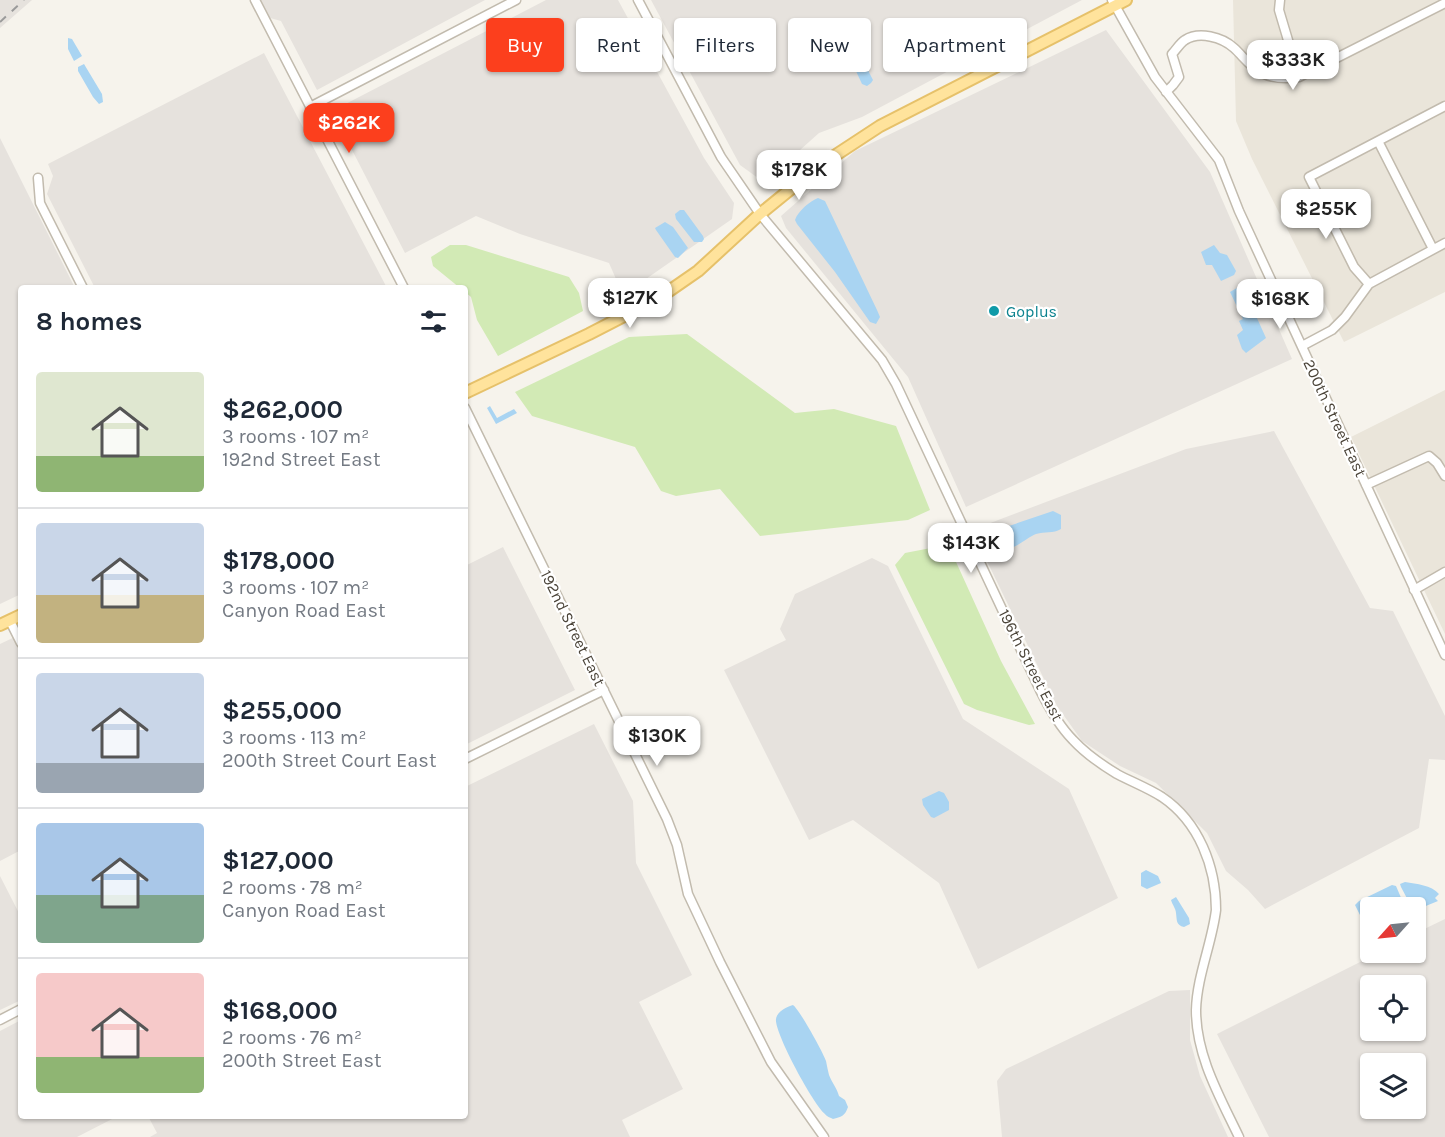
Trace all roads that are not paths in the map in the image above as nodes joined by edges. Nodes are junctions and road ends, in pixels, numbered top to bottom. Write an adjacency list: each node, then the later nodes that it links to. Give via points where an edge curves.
1 (255, 0): 11 (street)
2 (516, 0): 11 (street)
3 (638, 0): 14 (street, 196th Street East, via 720,157)
4 (1126, 0): 6 (main road)
5 (1280, 0): 8 (street, via 1279,10)
6 (1113, 3): 9 (street, 200th Street East); 14 (main road, via 880,126 819,166)
7 (1445, 3): 8 (street)
8 (1299, 77): 9 (street, via 1283,79 1260,73 1223,40 1199,36 1184,40 1172,54 1179,76)
9 (1166, 92): 20 (street, 200th Street East, via 1219,160)
10 (1445, 106): 12 (street)
11 (310, 107): 19 (street)
12 (1378, 141): 16 (street); 17 (street, via 1309,177 1354,267)
13 (38, 178): 18 (street, via 40,202)
14 (760, 214): 21 (main road, via 698,271 659,298); 35 (street, 196th Street East, via 882,360 1056,720 1092,757 1164,798 1200,840 1211,863 1216,893 1196,1010 1200,1042 1206,1067)
15 (1445, 243): 16 (street)
16 (1433, 249): 17 (street)
17 (1369, 284): 20 (street, via 1332,330)
18 (82, 285)
19 (402, 285)
20 (1302, 346): 24 (street, 200th Street East)
21 (468, 392)
22 (468, 414): 30 (street, 192nd Street East)
23 (1445, 476): 24 (street, via 1429,456)
24 (1366, 485): 26 (street, 200th Street East)
25 (1445, 572): 26 (street)
26 (1414, 590): 29 (street, 200th Street East)
27 (5, 623): 28 (street)
28 (18, 639)
29 (1445, 655)
30 (604, 690): 31 (street); 34 (street, 192nd Street East, via 667,819 688,894 710,942 771,1062)
31 (468, 758)
32 (18, 1011): 33 (street)
33 (0, 1020)
34 (824, 1137)
35 (1239, 1137)

